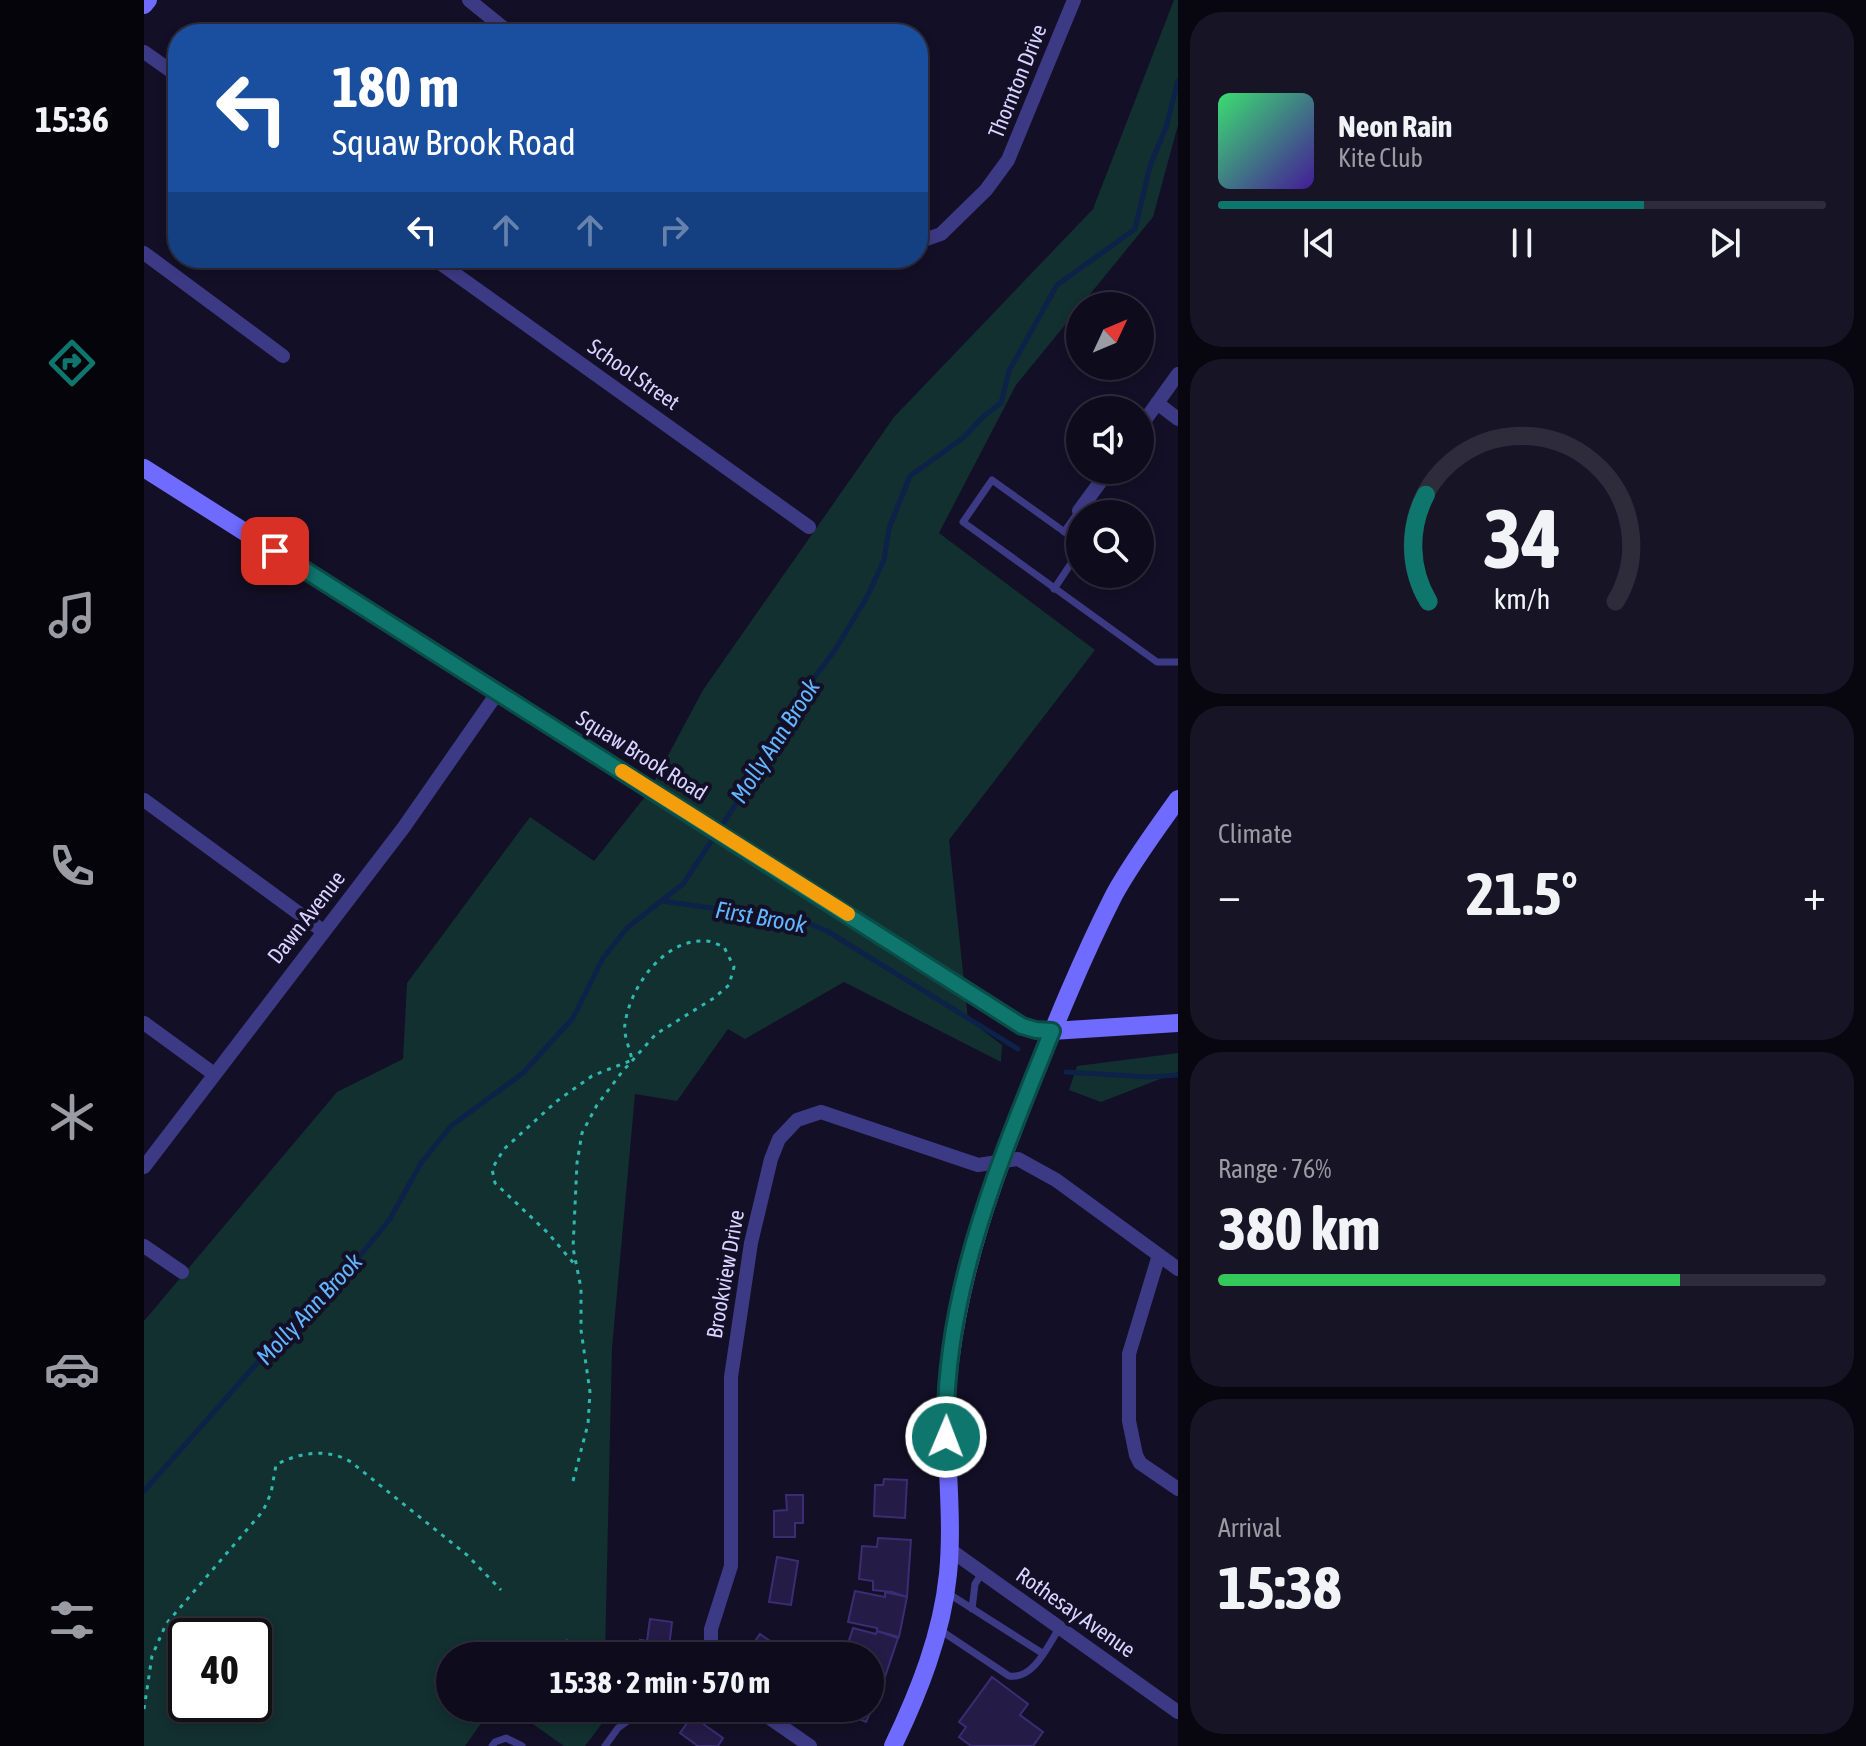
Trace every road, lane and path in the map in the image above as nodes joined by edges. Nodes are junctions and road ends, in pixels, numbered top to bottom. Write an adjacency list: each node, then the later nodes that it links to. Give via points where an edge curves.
1 (148, 0): 4 (street)
2 (469, 0): 5 (street)
3 (1074, 0): 8 (street, Thornton Drive, via 1008,160 986,190 941,234)
4 (144, 5)
5 (499, 24)
6 (144, 52): 7 (street)
7 (168, 69)
8 (928, 239)
9 (144, 253): 11 (street)
10 (447, 268): 17 (street, School Street)
11 (283, 356)
12 (1178, 374): 13 (street)
13 (1157, 403): 14 (street); 15 (street)
14 (1154, 407)
15 (1178, 419)
16 (144, 468): 23 (street, Squaw Brook Road)
17 (809, 527)
18 (1066, 529): 19 (lane)
19 (1064, 532): 21 (lane, via 992,480 963,522)
20 (1066, 571): 21 (lane)
21 (1054, 589): 22 (lane, via 1157,662)
22 (1178, 662)
23 (498, 692): 26 (street, Dawn Avenue); 29 (street, Squaw Brook Road, via 1022,1026)
24 (1178, 799): 29 (street, via 1116,892)
25 (144, 800): 26 (street)
26 (323, 931): 31 (street, Dawn Avenue)
27 (144, 1023): 31 (street)
28 (1178, 1023): 29 (street, Squaw Brook Road)
29 (1052, 1031): 32 (street)
30 (632, 1060): 30 (path, via 656,1034 729,985 734,967 724,947 707,941 686,943 654,964 637,989 624,1026); 36 (path, via 582,1133); 36 (path, via 592,1076 557,1101 504,1149 492,1169 495,1183)
31 (214, 1074): 33 (street, Dawn Avenue)
32 (1000, 1162): 35 (street, Brookview Drive, via 1018,1159 1056,1180); 41 (street, via 971,1250 949,1364); 48 (street, Brookview Drive, via 978,1165 821,1112 797,1120 779,1139 751,1243 734,1350 731,1566)
33 (144, 1167)
34 (144, 1246): 38 (street)
35 (1159, 1255): 37 (street, Brookview Drive); 40 (street, via 1129,1354 1129,1421 1140,1463)
36 (576, 1266): 39 (path, via 590,1392 588,1424)
37 (1178, 1269)
38 (182, 1272)
39 (573, 1481)
40 (1178, 1489)
41 (949, 1549): 42 (street, Rothesay Avenue); 44 (street)
42 (982, 1572): 45 (lane); 46 (street, Rothesay Avenue)
43 (501, 1590): 50 (path, via 467,1555 339,1454 290,1457 276,1465 263,1511 166,1624 152,1656)
44 (945, 1592): 45 (lane); 47 (street)
45 (972, 1609): 49 (lane)
46 (1060, 1627): 49 (lane); 51 (street, Rothesay Avenue)
47 (938, 1629): 49 (lane, via 1009,1676 1027,1672); 58 (street)
48 (711, 1642)
49 (1042, 1653)
50 (144, 1709)
51 (1178, 1712)
52 (626, 1722): 56 (lane)
53 (775, 1722): 57 (street)
54 (492, 1746): 55 (lane, via 506,1738)
55 (522, 1746)
56 (605, 1746)
57 (810, 1746)
58 (893, 1746)

